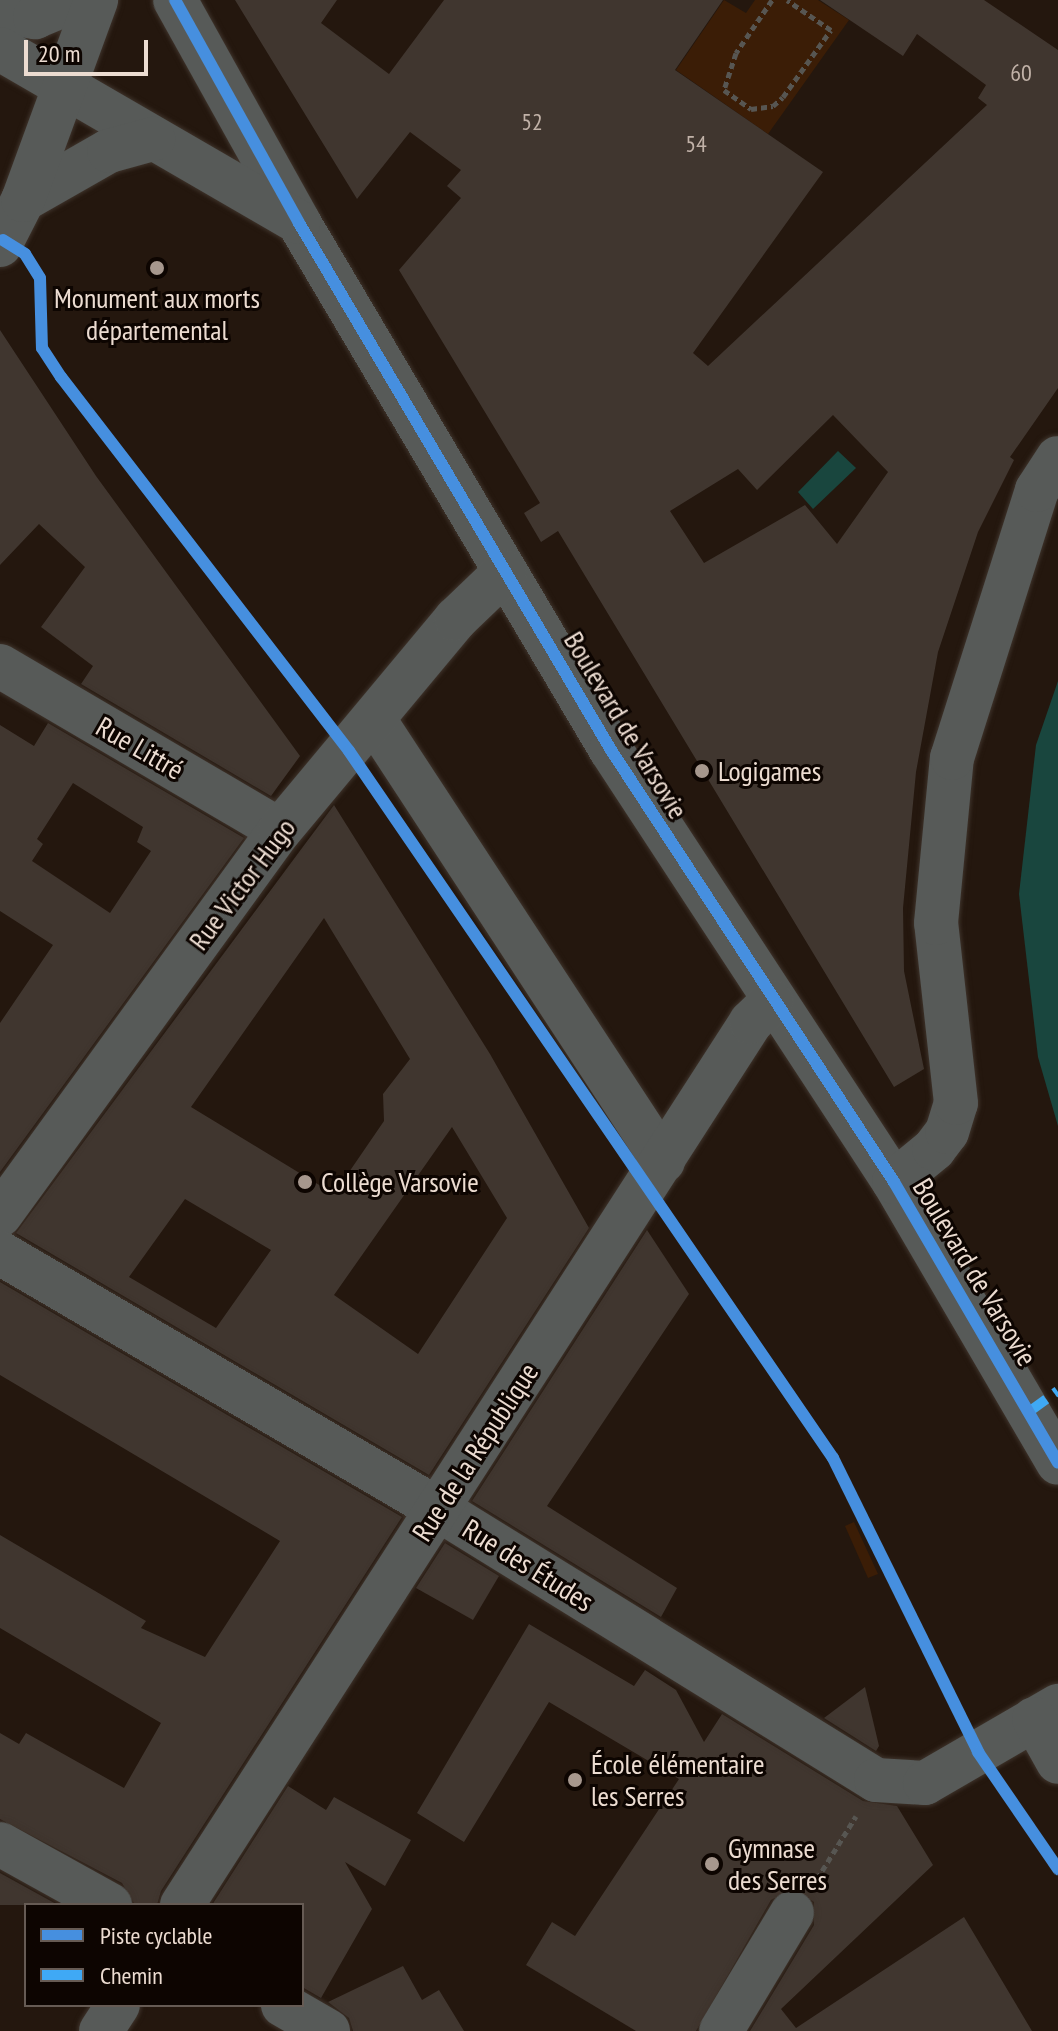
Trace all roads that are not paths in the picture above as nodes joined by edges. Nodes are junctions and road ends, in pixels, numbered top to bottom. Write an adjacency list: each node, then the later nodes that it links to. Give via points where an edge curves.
1 (76, 0): 4 (street, via 35,17)
2 (96, 0): 6 (street)
3 (175, 0): 9 (street, Boulevard de Varsovie)
4 (0, 11)
5 (0, 49): 6 (street, Boulevard de Varsovie)
6 (65, 88): 7 (street, Boulevard de Varsovie); 8 (street)
7 (153, 139): 8 (street); 9 (street, Boulevard de Varsovie)
8 (12, 191): 10 (street)
9 (299, 223): 12 (street, Boulevard de Varsovie)
10 (0, 245)
11 (1058, 458): 18 (street, via 1037,490 952,758 936,923 956,1103 947,1132 934,1149)
12 (505, 572): 14 (street, Rue Victor Hugo, via 456,619); 16 (street, Boulevard de Varsovie)
13 (0, 666): 15 (street, Rue Littré)
14 (375, 721): 15 (street, Rue Victor Hugo); 17 (street)
15 (280, 830): 19 (street, Rue Victor Hugo)
16 (772, 1002): 17 (street, Rue de la République, via 751,1022); 18 (street, Boulevard de Varsovie)
17 (663, 1161): 22 (street, Rue de la République)
18 (894, 1182): 21 (street, Boulevard de Varsovie)
19 (0, 1215)
20 (0, 1253): 22 (street, Rue des Études)
21 (1058, 1463)
22 (438, 1509): 23 (street, Rue des Études, via 876,1780 925,1783); 27 (street, Rue de la République)
23 (1046, 1712): 24 (street)
24 (1058, 1762)
25 (0, 1844): 26 (street)
26 (106, 1903)
27 (183, 1903)
28 (792, 1913): 33 (street)
29 (117, 2007): 31 (street)
30 (286, 2007): 32 (street)
31 (101, 2031)
32 (328, 2031)
33 (721, 2031)

